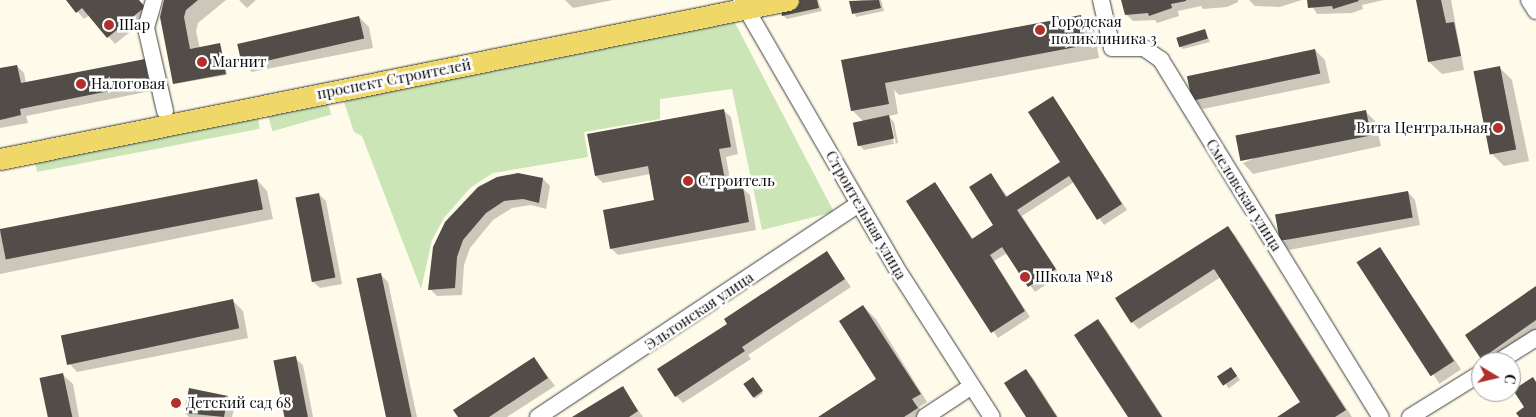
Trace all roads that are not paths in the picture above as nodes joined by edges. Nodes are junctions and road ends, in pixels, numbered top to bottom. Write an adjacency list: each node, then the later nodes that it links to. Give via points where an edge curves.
1 (154, 0): 8 (street, via 146,28)
2 (714, 0): 8 (main road, проспект Строителей)
3 (788, 0): 6 (main road, проспект Строителей)
4 (1101, 0): 19 (street, Смеловская улица, via 1112,48 1144,48 1161,60)
5 (1529, 0): 7 (street)
6 (744, 4): 10 (main road, проспект Строителей); 11 (street, Строительная улица)
7 (1536, 11)
8 (165, 111): 9 (main road, проспект Строителей)
9 (0, 144)
10 (0, 159)
11 (859, 204): 15 (street, Строительная улица); 16 (street, Эльтонская улица)
12 (1536, 338): 13 (street)
13 (1514, 352)
14 (1471, 379): 20 (street)
15 (972, 386): 17 (street); 18 (street, Строительная улица)
16 (538, 417)
17 (925, 417)
18 (992, 417)
19 (1381, 417)
20 (1410, 417)

